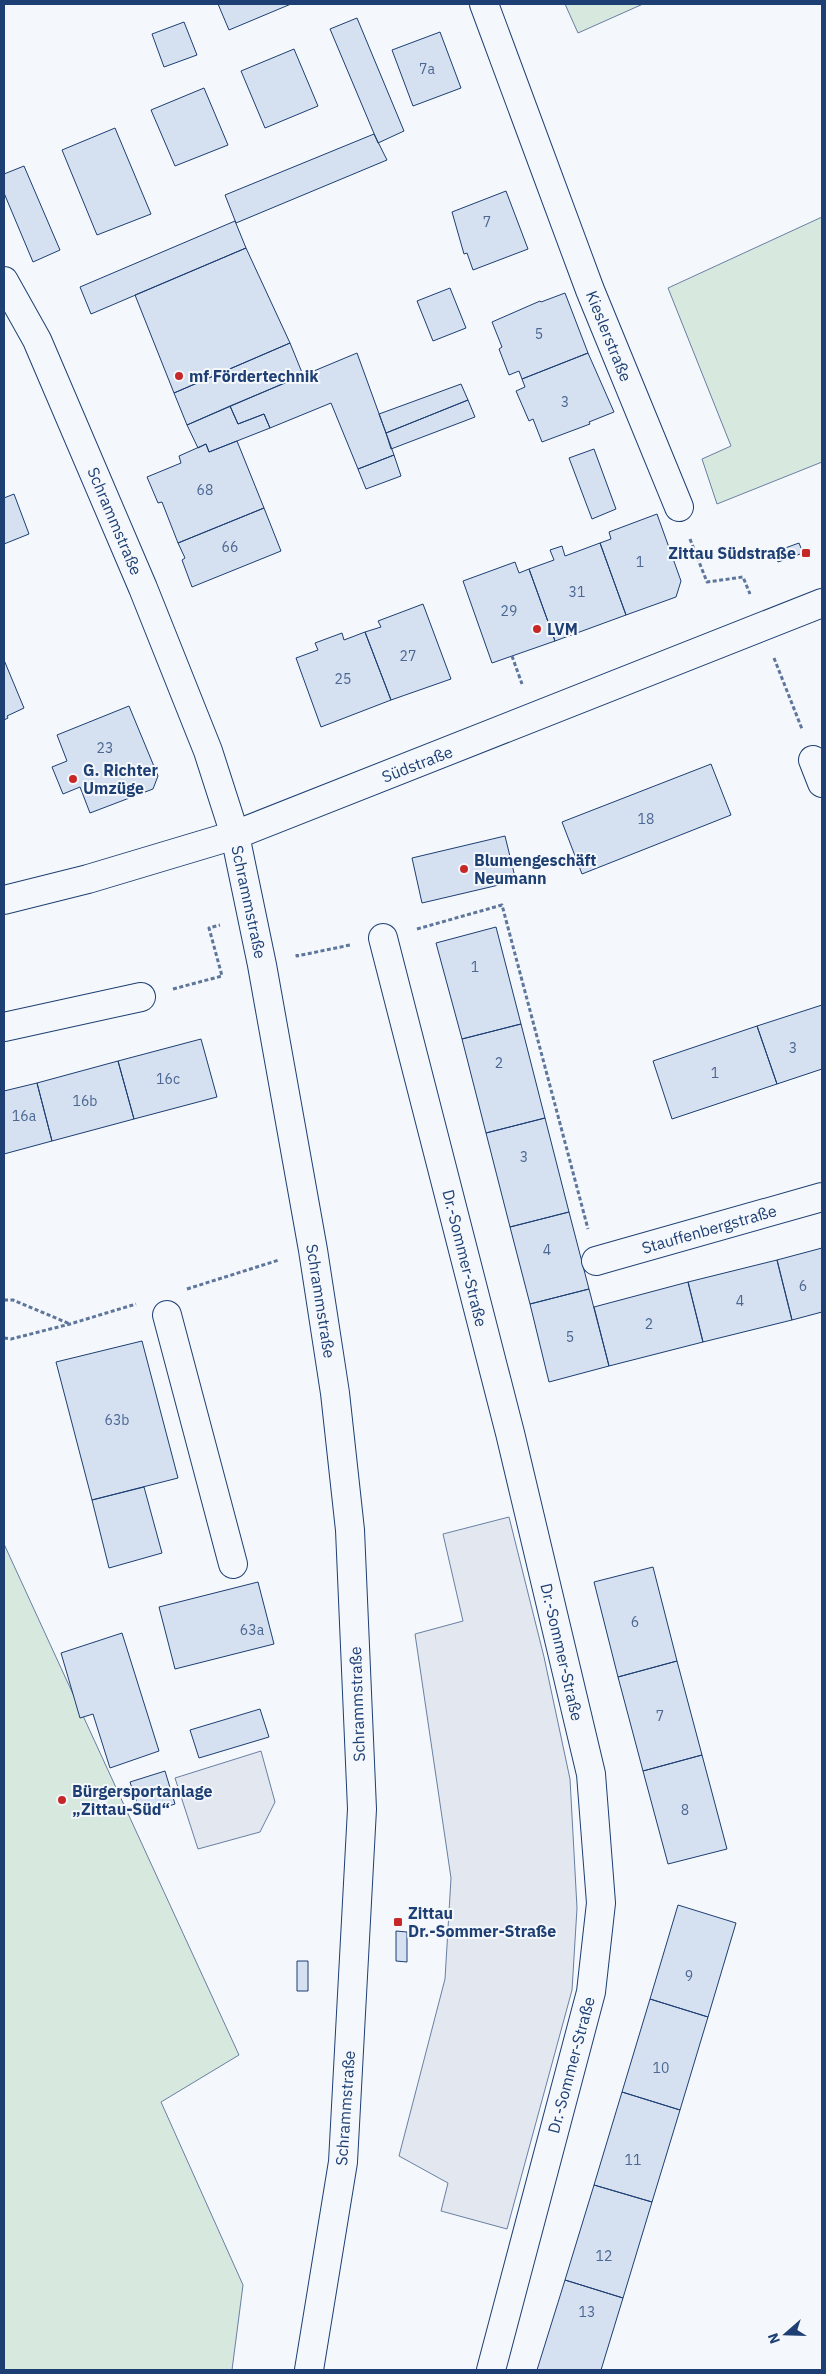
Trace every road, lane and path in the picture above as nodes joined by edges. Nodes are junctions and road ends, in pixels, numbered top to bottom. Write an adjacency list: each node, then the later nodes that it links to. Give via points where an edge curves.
1 (484, 4): 3 (main road, Kieslerstraße, via 590,290)
2 (4, 281): 9 (main road, Schrammstraße, via 36,340 143,588 208,751)
3 (679, 507): 5 (path, via 706,582 743,577)
4 (822, 603): 5 (main road, Südstraße)
5 (762, 628): 8 (path); 9 (main road, Südstraße)
6 (512, 656): 7 (path)
7 (518, 672)
8 (818, 772)
9 (234, 835): 10 (main road, Südstraße, via 88,879); 11 (main road, Schrammstraße)
10 (4, 900)
11 (252, 918): 14 (path, via 209,928 222,976); 17 (main road, Schrammstraße)
12 (382, 938): 13 (path, via 297,956); 18 (path, via 502,905); 27 (main road, Dr.-Sommer-Straße, via 508,1424 591,1774 601,1903 591,1992)
13 (295, 947)
14 (142, 997): 15 (main road)
15 (4, 1027)
16 (822, 1197): 18 (main road, Stauffenbergstraße)
17 (313, 1250): 19 (path); 26 (main road, Schrammstraße, via 335,1393 350,1530 362,1810 343,2162)
18 (596, 1261)
19 (185, 1289)
20 (4, 1300): 23 (path, via 13,1300)
21 (139, 1303): 23 (path)
22 (167, 1315): 25 (main road)
23 (70, 1324): 24 (path, via 12,1339)
24 (4, 1338)
25 (233, 1564)
26 (309, 2370)
27 (491, 2370)

